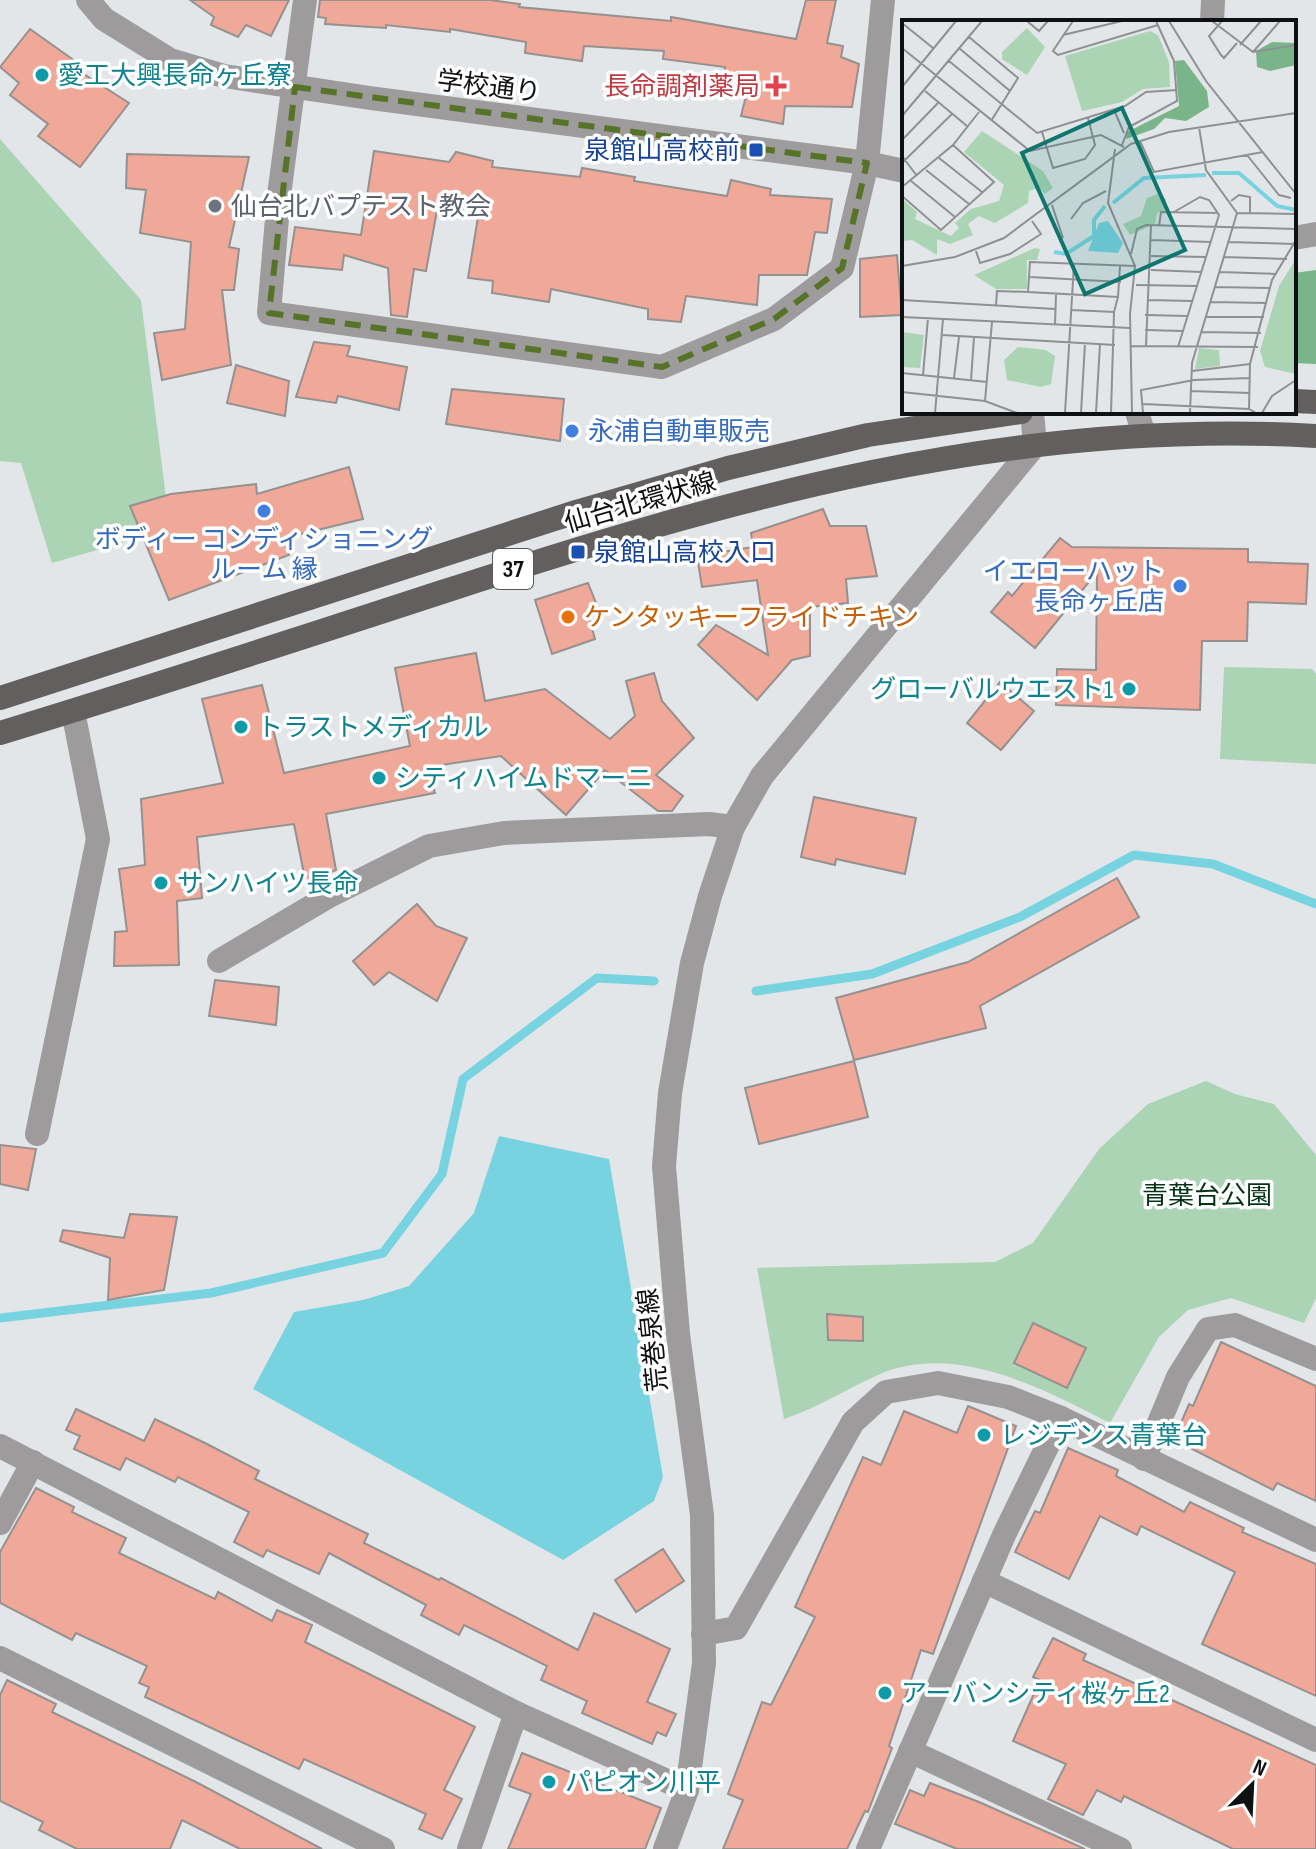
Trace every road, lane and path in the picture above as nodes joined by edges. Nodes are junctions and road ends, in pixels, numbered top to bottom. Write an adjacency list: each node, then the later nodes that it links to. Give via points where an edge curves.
1 (88, 0): 6 (street, 学校通り, via 104,19 170,60 224,76)
2 (305, 0): 6 (street)
3 (883, 0): 7 (street)
4 (1213, 0): 5 (street)
5 (1212, 20)
6 (295, 87): 7 (street, 学校通り); 7 (street, via 269,313 471,343 662,367 774,319 842,268)
7 (867, 163): 8 (street, 学校通り)
8 (902, 171)
9 (1316, 234): 10 (street)
10 (1296, 238)
11 (1296, 401): 12 (main road)
12 (1316, 402)
13 (1008, 414): 18 (main road, 仙台北環状線 / 37, via 868,435 728,468)
14 (1032, 414): 17 (street)
15 (1140, 423): 16 (main road, 仙台北環状線 / 37); 17 (main road, 仙台北環状線 / 37)
16 (1316, 436)
17 (1035, 445): 19 (main road, 仙台北環状線 / 37, via 944,456 804,486 625,534); 21 (street, 荒巻泉線, via 795,732)
18 (0, 698)
19 (73, 711): 20 (main road, 仙台北環状線 / 37); 23 (street, via 98,839)
20 (0, 733)
21 (733, 827): 22 (street, via 504,833 429,846 331,895); 32 (street, 荒巻泉線, via 692,963 670,1093 664,1166 678,1334 702,1515)
22 (219, 961)
23 (37, 1134)
24 (1316, 1359): 27 (street, via 1235,1325 1208,1329 1178,1377)
25 (1061, 1418): 27 (street); 31 (street); 32 (street, via 1008,1397 938,1383 886,1392 853,1422 736,1628)
26 (0, 1446): 28 (street)
27 (1144, 1459): 30 (street)
28 (33, 1462): 29 (street); 34 (street)
29 (0, 1523)
30 (1316, 1540)
31 (984, 1581): 35 (street); 36 (street)
32 (703, 1634): 37 (street, 荒巻泉線)
33 (0, 1658): 38 (street)
34 (516, 1713): 37 (street); 39 (street)
35 (1316, 1740)
36 (910, 1751): 41 (street); 42 (street)
37 (687, 1790): 40 (street, 荒巻泉線)
38 (383, 1849)
39 (469, 1849)
40 (665, 1849)
41 (868, 1849)
42 (1120, 1849)

